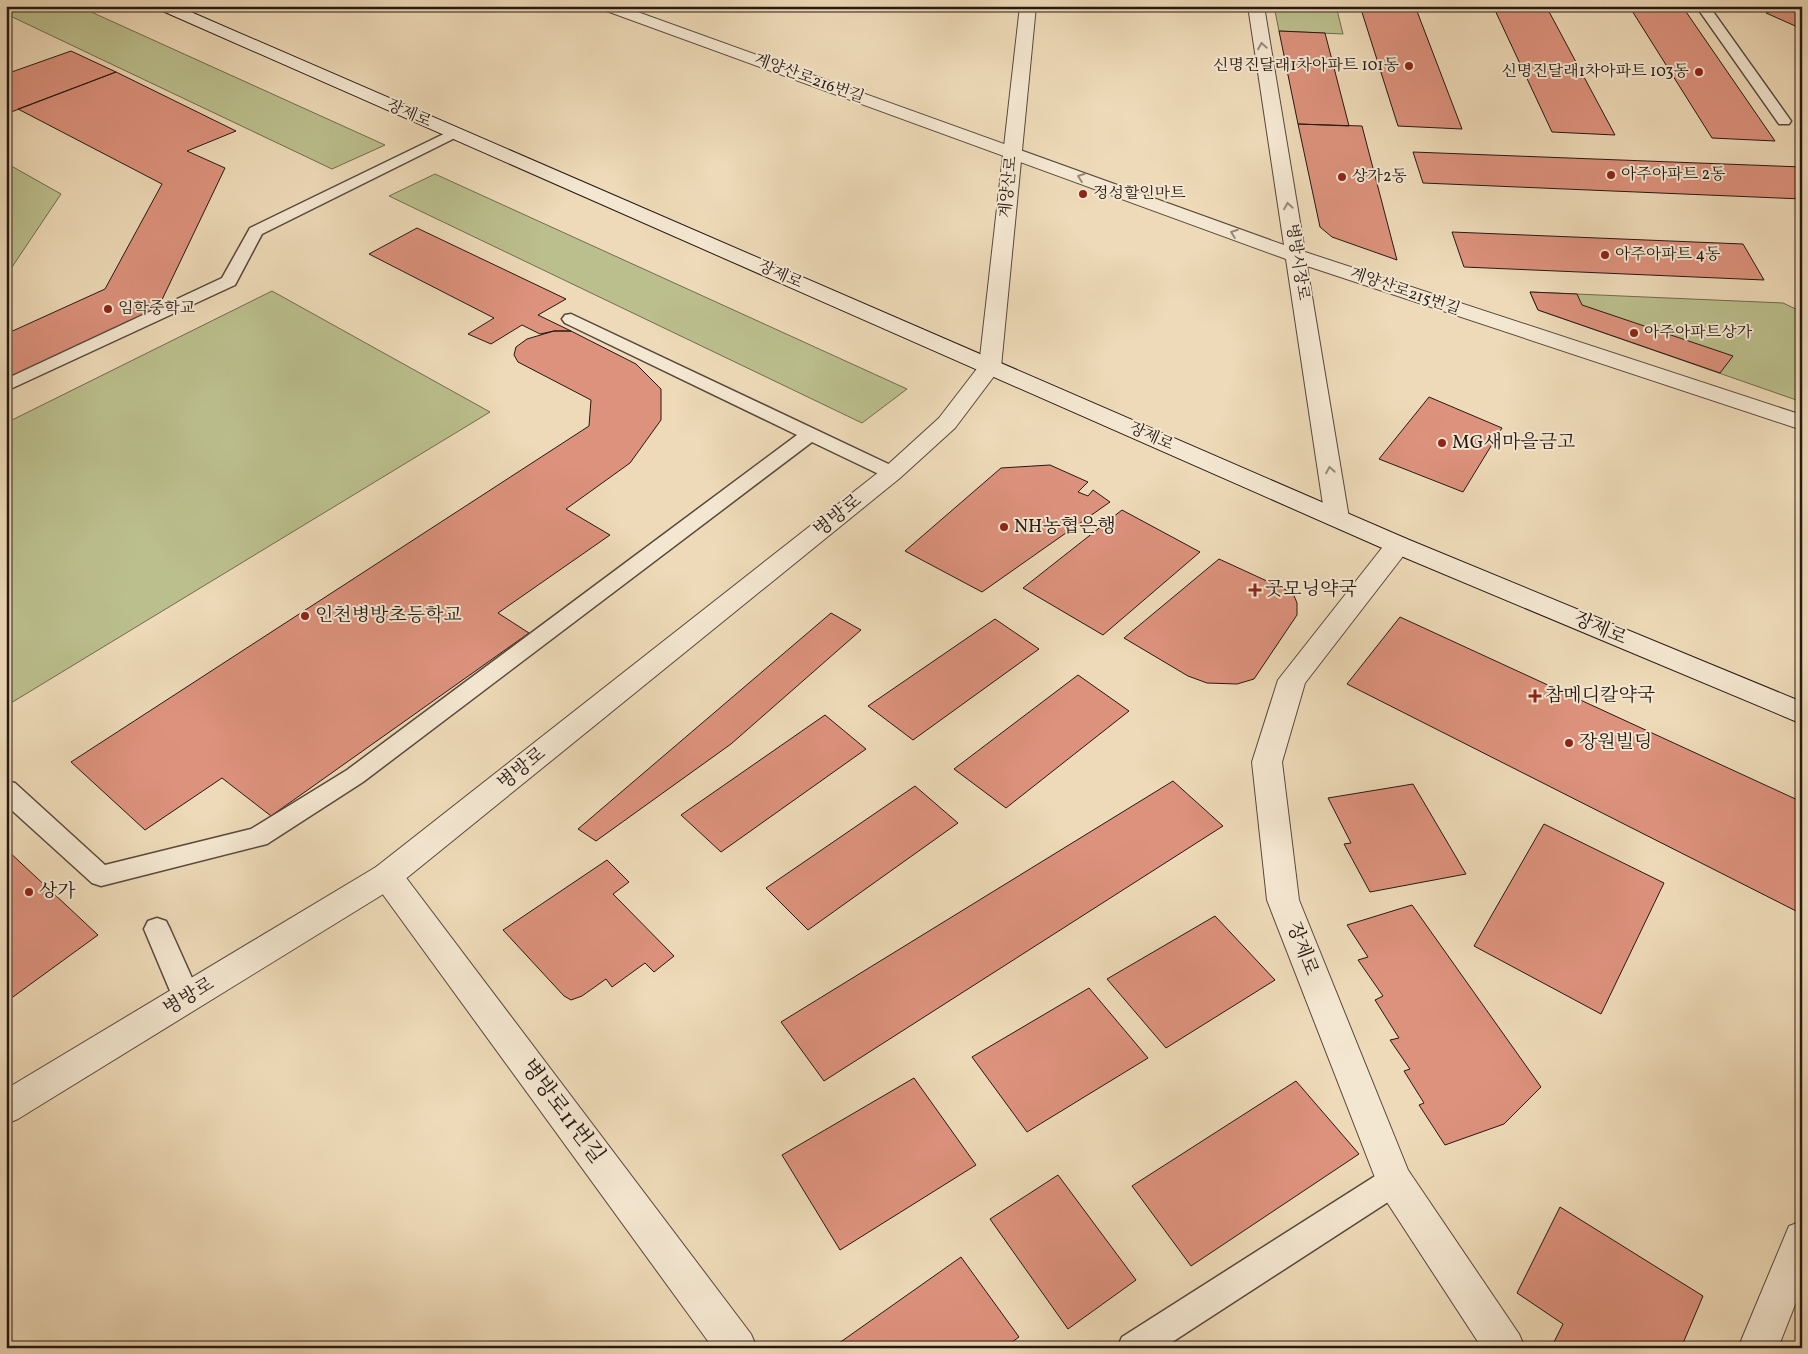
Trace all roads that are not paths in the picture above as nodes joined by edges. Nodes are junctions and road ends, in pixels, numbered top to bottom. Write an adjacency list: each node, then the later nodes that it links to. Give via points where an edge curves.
1 (163, 6): 7 (street, 장제로)
2 (606, 6): 8 (street, 계양산로216번길)
3 (1028, 6): 8 (street, 계양산로)
4 (1256, 6): 9 (street, 병방시장로, one-way to 4)
5 (1702, 6): 6 (lane)
6 (1784, 121)
7 (454, 133): 11 (street, 장제로); 12 (lane, via 256,231 229,281)
8 (1013, 152): 9 (street, 계양산로215번길, one-way to 8); 11 (street, 계양산로)
9 (1296, 256): 13 (street, 계양산로215번길); 16 (street, 병방시장로, one-way to 9)
10 (571, 319): 14 (lane)
11 (990, 367): 15 (street, 병방로, via 947,423); 16 (street, 장제로)
12 (6, 386)
13 (1802, 423)
14 (810, 434): 15 (lane); 19 (lane, via 355,776 258,837 101,876)
15 (892, 473): 20 (street, 병방로)
16 (1337, 518): 17 (street, 장제로)
17 (1398, 544): 18 (street, 장제로); 24 (street, 장제로, via 1292,680 1267,762 1283,900)
18 (1802, 714)
19 (6, 790)
20 (388, 876): 22 (street, 병방로); 26 (street, 병방로11번길)
21 (157, 929): 22 (lane)
22 (188, 998): 23 (street, 병방로)
23 (6, 1108)
24 (1394, 1181): 27 (lane); 28 (street, 장제로)
25 (1802, 1239): 29 (street)
26 (737, 1348)
27 (1133, 1348)
28 (1505, 1348)
29 (1758, 1348)

